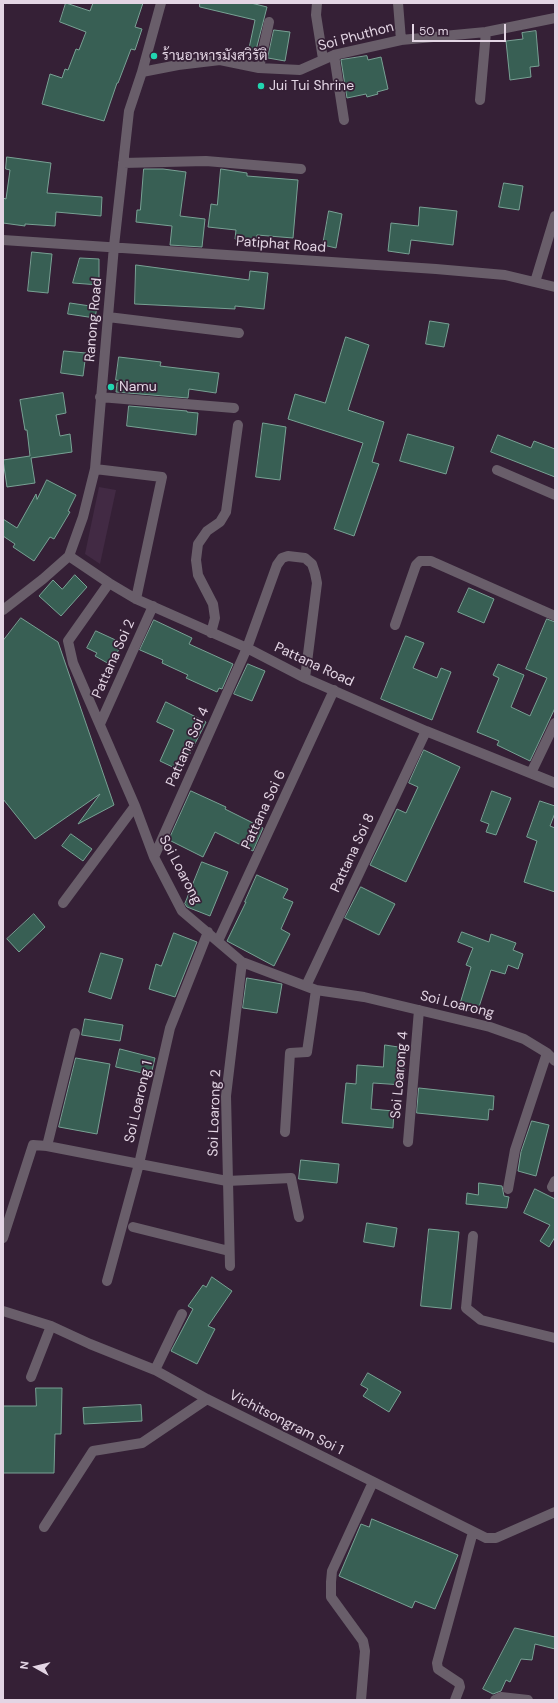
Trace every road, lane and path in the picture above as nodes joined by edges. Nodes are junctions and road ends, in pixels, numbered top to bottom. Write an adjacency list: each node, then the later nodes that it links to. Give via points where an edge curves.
1 (161, 3): 11 (street, Ranong Road)
2 (317, 3): 9 (street, via 316,15)
3 (398, 3): 7 (street)
4 (555, 18): 6 (street, Soi Phuthon)
5 (269, 22): 10 (street)
6 (486, 32): 7 (street, Soi Phuthon); 12 (street)
7 (401, 40): 8 (street, Soi Phuthon)
8 (334, 55): 9 (street, Soi Phuthon); 13 (street)
9 (323, 59): 10 (street, Soi Phuthon, via 300,70)
10 (259, 68): 11 (street, Soi Phuthon, via 220,60)
11 (142, 72): 14 (street, Ranong Road, via 129,111)
12 (480, 100)
13 (344, 120)
14 (123, 163): 15 (street, via 206,161); 18 (street, Ranong Road)
15 (301, 169)
16 (555, 216): 19 (street)
17 (3, 240): 18 (street, Patiphat Road)
18 (114, 246): 19 (street, Patiphat Road, via 436,269 505,275); 21 (street, Ranong Road)
19 (535, 282): 20 (street, Patiphat Road)
20 (555, 287)
21 (108, 317): 22 (street); 23 (street, Ranong Road)
22 (239, 333)
23 (100, 397): 24 (street); 26 (street, Ranong Road)
24 (234, 408)
25 (238, 425): 36 (street, via 226,512 220,522 206,531 198,544 198,576 213,604 215,618)
26 (95, 469): 29 (street, Ranong Road, via 83,517); 31 (street, via 162,477)
27 (497, 470): 28 (street)
28 (555, 495)
29 (69, 556): 30 (street, Pattana Road); 33 (street, Ranong Road)
30 (110, 584): 31 (street, Pattana Road); 41 (street, Soi Loarong, via 68,641 73,663)
31 (136, 598): 32 (street, Pattana Road)
32 (153, 606): 36 (street, Pattana Road); 41 (street, Pattana Soi 2)
33 (3, 610)
34 (555, 616): 35 (street, via 432,561 424,560 416,565)
35 (395, 625)
36 (211, 633): 37 (street, Pattana Road)
37 (247, 648): 38 (street, Pattana Road); 38 (street, Pattana Soi 4, via 277,565 282,558 288,556 305,558 312,564 317,582); 46 (street, Pattana Soi 4)
38 (305, 678): 39 (street, Pattana Road)
39 (334, 690): 42 (street, Pattana Road); 49 (street, Pattana Soi 6)
40 (555, 723): 43 (street)
41 (100, 724): 45 (street, Soi Loarong)
42 (426, 731): 43 (street, Pattana Road); 51 (street, Pattana Soi 8)
43 (531, 773): 44 (street, Pattana Road)
44 (555, 783)
45 (135, 806): 46 (street, Soi Loarong); 47 (street)
46 (154, 857): 48 (street, Soi Loarong, via 182,911)
47 (62, 903)
48 (208, 932): 49 (street, Soi Loarong); 59 (street, Soi Loarong 1, via 170,1028)
49 (218, 941): 50 (street, Soi Loarong)
50 (242, 962): 51 (street, Soi Loarong); 60 (street, Soi Loarong 2, via 226,1096)
51 (311, 988): 52 (street, Soi Loarong); 56 (street, Pattana Soi 8, via 307,1052 290,1053)
52 (419, 1010): 54 (street, Soi Loarong, via 524,1039); 57 (street, Soi Loarong 4)
53 (75, 1033): 58 (street)
54 (547, 1053): 55 (street, Soi Loarong); 61 (street, via 515,1150)
55 (555, 1061)
56 (285, 1132)
57 (408, 1142)
58 (47, 1146): 59 (street); 65 (street, via 33,1145)
59 (139, 1164): 60 (street); 68 (street, Soi Loarong 1)
60 (227, 1181): 62 (street, via 291,1178); 66 (street, Soi Loarong 2)
61 (508, 1189)
62 (300, 1217)
63 (133, 1227): 66 (street)
64 (473, 1236): 72 (street, via 466,1308 481,1320)
65 (3, 1238)
66 (229, 1251): 67 (street, Soi Loarong 2)
67 (230, 1266)
68 (107, 1281)
69 (3, 1310): 71 (street, Vichitsongram Soi 1)
70 (182, 1314): 73 (street)
71 (51, 1326): 73 (street, Vichitsongram Soi 1); 74 (street)
72 (555, 1338)
73 (155, 1370): 75 (street, Vichitsongram Soi 1)
74 (31, 1377)
75 (207, 1399): 76 (street, Vichitsongram Soi 1); 78 (street, via 142,1443 93,1451)
76 (373, 1482): 79 (street, Vichitsongram Soi 1); 80 (street, via 332,1571 331,1582 332,1597 363,1641 365,1651)
77 (555, 1512): 79 (street, Vichitsongram Soi 1, via 496,1538 486,1538)
78 (44, 1527)
79 (473, 1532): 81 (street, via 437,1663 438,1669 459,1683)
80 (361, 1700)
81 (455, 1700)
82 (495, 1700): 83 (street, via 501,1697)
83 (528, 1700)

